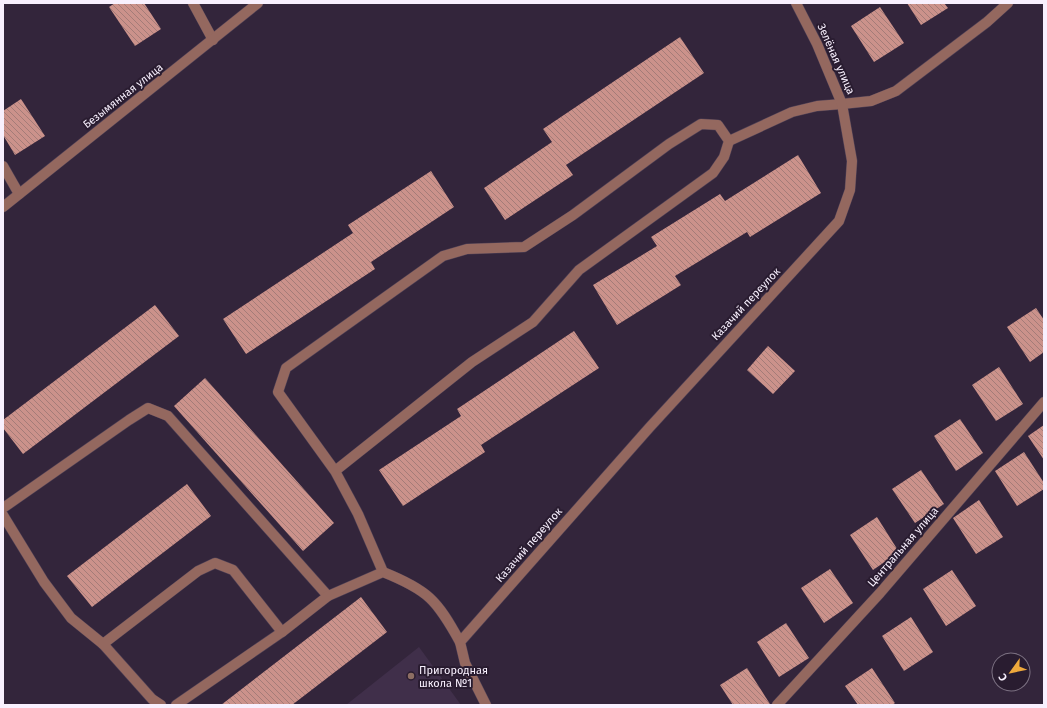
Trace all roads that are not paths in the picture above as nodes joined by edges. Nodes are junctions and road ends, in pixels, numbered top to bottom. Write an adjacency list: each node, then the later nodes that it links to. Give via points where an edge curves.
1 (193, 3): 5 (street)
2 (258, 3): 5 (street, Безымянная улица)
3 (796, 3): 6 (street, Зелёная улица, via 817,44)
4 (1008, 3): 6 (street, via 896,91 871,101)
5 (213, 40): 9 (street, Безымянная улица)
6 (842, 104): 7 (street, via 792,112); 18 (street, Казачий переулок, via 852,161 850,190 839,221 649,428)
7 (729, 141): 12 (street, via 724,157 713,173 579,270 533,322 472,362); 12 (street, via 718,125 701,124 524,247 467,249 443,256 286,368 278,392)
8 (3, 166): 9 (street)
9 (19, 194): 10 (street, Безымянная улица)
10 (3, 207)
11 (1044, 402): 23 (street, Центральная улица, via 880,593)
12 (335, 471): 15 (street)
13 (3, 508): 16 (street, via 148,408 168,416)
14 (3, 515): 19 (street, via 44,582 70,618)
15 (384, 572): 16 (street); 18 (street, via 410,583 431,597 448,619)
16 (328, 596): 17 (street)
17 (282, 632): 19 (street, via 233,570 215,563 198,571); 21 (street)
18 (460, 642): 22 (street, via 465,663)
19 (103, 644): 20 (street, via 152,699)
20 (161, 705)
21 (176, 705)
22 (486, 705)
23 (777, 705)

